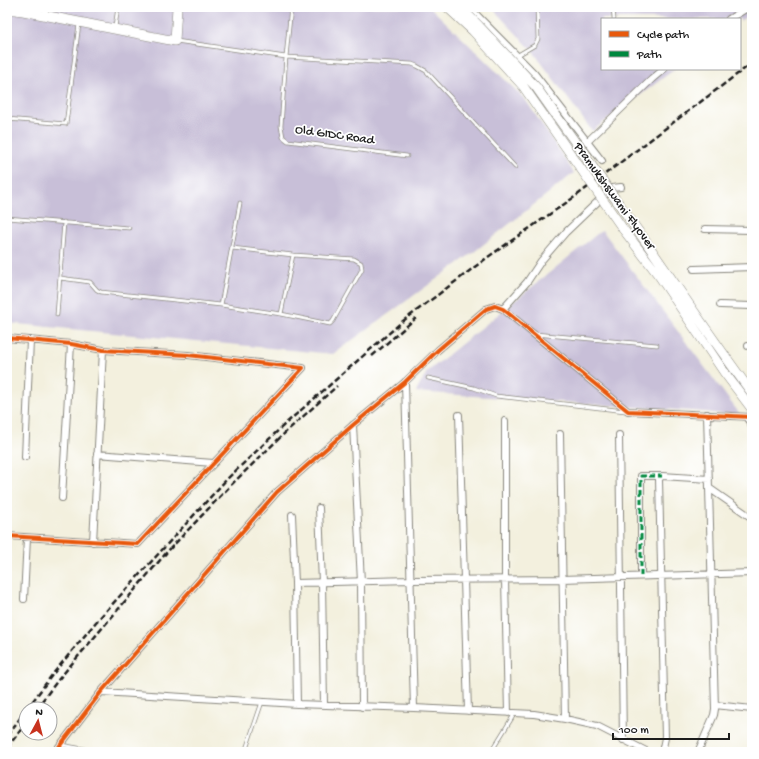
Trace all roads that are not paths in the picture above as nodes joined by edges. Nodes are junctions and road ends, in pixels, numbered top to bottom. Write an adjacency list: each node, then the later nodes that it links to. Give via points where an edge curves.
1 (118, 7): 15 (lane)
2 (177, 7): 16 (main road)
3 (291, 7): 18 (lane)
4 (447, 7): 55 (main road, Pramukshswami Flyover, bridge, via 473,31 523,86 623,229 660,277)
5 (460, 7): 51 (main road, Pramukshswami Flyover, bridge, via 536,87)
6 (469, 7): 17 (street)
7 (537, 7): 17 (lane, via 538,39 535,45)
8 (613, 7): 12 (lane)
9 (749, 7): 13 (street)
10 (7, 9): 11 (main road)
11 (23, 9): 14 (main road)
12 (614, 18)
13 (731, 18)
14 (79, 22): 15 (main road); 20 (lane, via 66,124)
15 (115, 29): 16 (main road)
16 (175, 41): 18 (lane)
17 (518, 55): 21 (street)
18 (286, 57): 22 (lane, Old GIDC Road, via 281,126 283,136 288,140); 24 (lane, via 418,66 426,71)
19 (663, 70): 21 (street)
20 (7, 119)
21 (587, 142): 23 (street)
22 (407, 156)
23 (602, 161)
24 (515, 166)
25 (621, 187): 40 (street, via 612,188 566,232)
26 (240, 203): 32 (lane)
27 (7, 218): 28 (lane)
28 (64, 222): 29 (lane); 36 (lane)
29 (129, 228)
30 (705, 229): 31 (street)
31 (752, 230)
32 (232, 248): 33 (lane); 37 (lane)
33 (293, 255): 41 (lane); 41 (lane, via 354,259 360,263 362,269 332,323)
34 (752, 267): 35 (street)
35 (694, 269)
36 (60, 278): 37 (lane, via 90,282 101,292); 42 (lane)
37 (221, 304): 41 (lane)
38 (720, 305): 39 (street)
39 (752, 306)
40 (503, 309): 43 (street); 50 (street, via 495,306 486,309)
41 (281, 314)
42 (57, 315)
43 (534, 334): 47 (lane); 52 (street)
44 (7, 338): 45 (street)
45 (30, 340): 46 (street); 62 (street)
46 (71, 344): 48 (street); 67 (street)
47 (657, 346)
48 (103, 350): 61 (street); 63 (street, via 188,355 303,368)
49 (428, 378): 52 (lane, via 474,388 496,396)
50 (405, 382): 57 (street); 82 (street)
51 (752, 393)
52 (628, 411): 54 (street)
53 (459, 414): 79 (street)
54 (707, 414): 55 (street); 65 (street)
55 (750, 414): 58 (street)
56 (505, 421): 80 (street)
57 (353, 425): 83 (street); 87 (street, via 277,492)
58 (752, 425)
59 (560, 434): 81 (street)
60 (619, 435): 77 (street)
61 (97, 454): 63 (street); 73 (street)
62 (25, 458)
63 (213, 463): 73 (street, via 138,544)
64 (662, 476): 65 (street); 76 (street, via 658,483); 78 (street, via 641,476)
65 (709, 479): 66 (street)
66 (709, 488): 70 (street); 75 (street)
67 (62, 498)
68 (318, 508): 85 (street)
69 (292, 515): 84 (street)
70 (752, 518)
71 (7, 536): 72 (street)
72 (27, 538): 73 (street); 86 (street)
73 (93, 542)
74 (752, 573): 75 (street)
75 (711, 574): 76 (street); 91 (street)
76 (660, 575): 78 (street); 106 (street, via 665,738)
77 (620, 576): 78 (street); 81 (street); 99 (street)
78 (641, 576)
79 (465, 579): 80 (street); 82 (street); 95 (street)
80 (505, 579): 81 (street); 96 (street)
81 (562, 579): 98 (street)
82 (411, 580): 83 (street); 93 (street)
83 (360, 582): 85 (street); 92 (street)
84 (295, 583): 85 (street); 89 (street)
85 (322, 583): 90 (street)
86 (24, 599)
87 (101, 692): 88 (street); 100 (street)
88 (262, 702): 89 (street); 103 (lane)
89 (297, 704): 90 (street)
90 (324, 705): 92 (street)
91 (715, 705): 94 (street); 107 (street, via 714,715)
92 (362, 706): 93 (street)
93 (414, 708): 95 (street)
94 (752, 709)
95 (468, 711): 96 (street)
96 (508, 713): 97 (street)
97 (515, 713): 98 (street); 104 (lane)
98 (565, 719): 99 (street, via 597,726)
99 (623, 740): 105 (street)
100 (60, 745): 101 (street); 102 (lane)
101 (55, 752)
102 (101, 752)
103 (245, 752)
104 (491, 752)
105 (648, 752)
106 (662, 752)
107 (698, 752)

